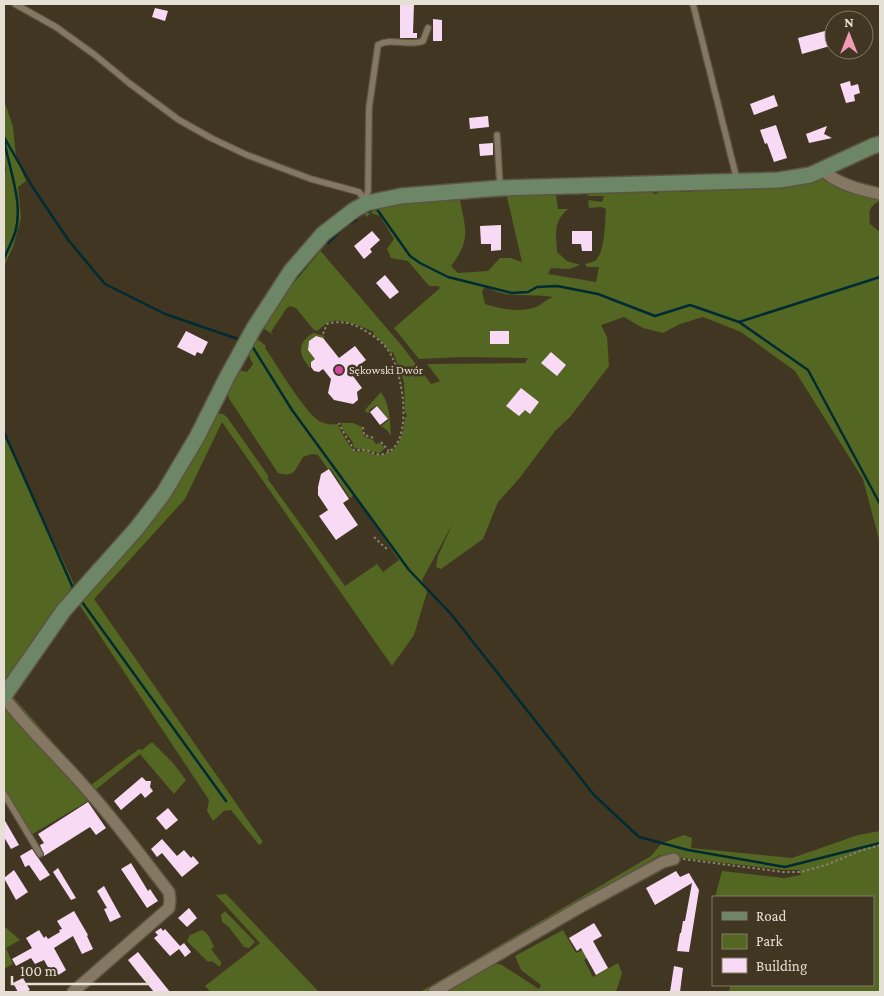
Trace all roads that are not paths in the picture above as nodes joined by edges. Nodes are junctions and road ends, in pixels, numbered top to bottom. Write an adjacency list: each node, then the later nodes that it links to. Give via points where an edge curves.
1 (15, 4): 10 (lane, via 95,54 179,120 247,155 311,179 359,192)
2 (693, 4): 7 (lane)
3 (428, 28): 10 (lane, via 423,41 416,44 384,41 378,45 369,108)
4 (497, 135): 8 (lane)
5 (880, 144): 6 (street)
6 (823, 170): 7 (street, via 779,180); 9 (street, via 845,184)
7 (738, 182): 8 (street)
8 (500, 188): 10 (street)
9 (880, 194)
10 (366, 202): 11 (street, via 323,234 291,271 254,328 197,437 158,502 64,610)
11 (4, 696): 15 (street, via 17,715 114,819 169,892 169,908)
12 (4, 794): 13 (lane)
13 (40, 854)
14 (674, 859): 16 (street, via 590,902)
15 (73, 992)
16 (434, 992)

